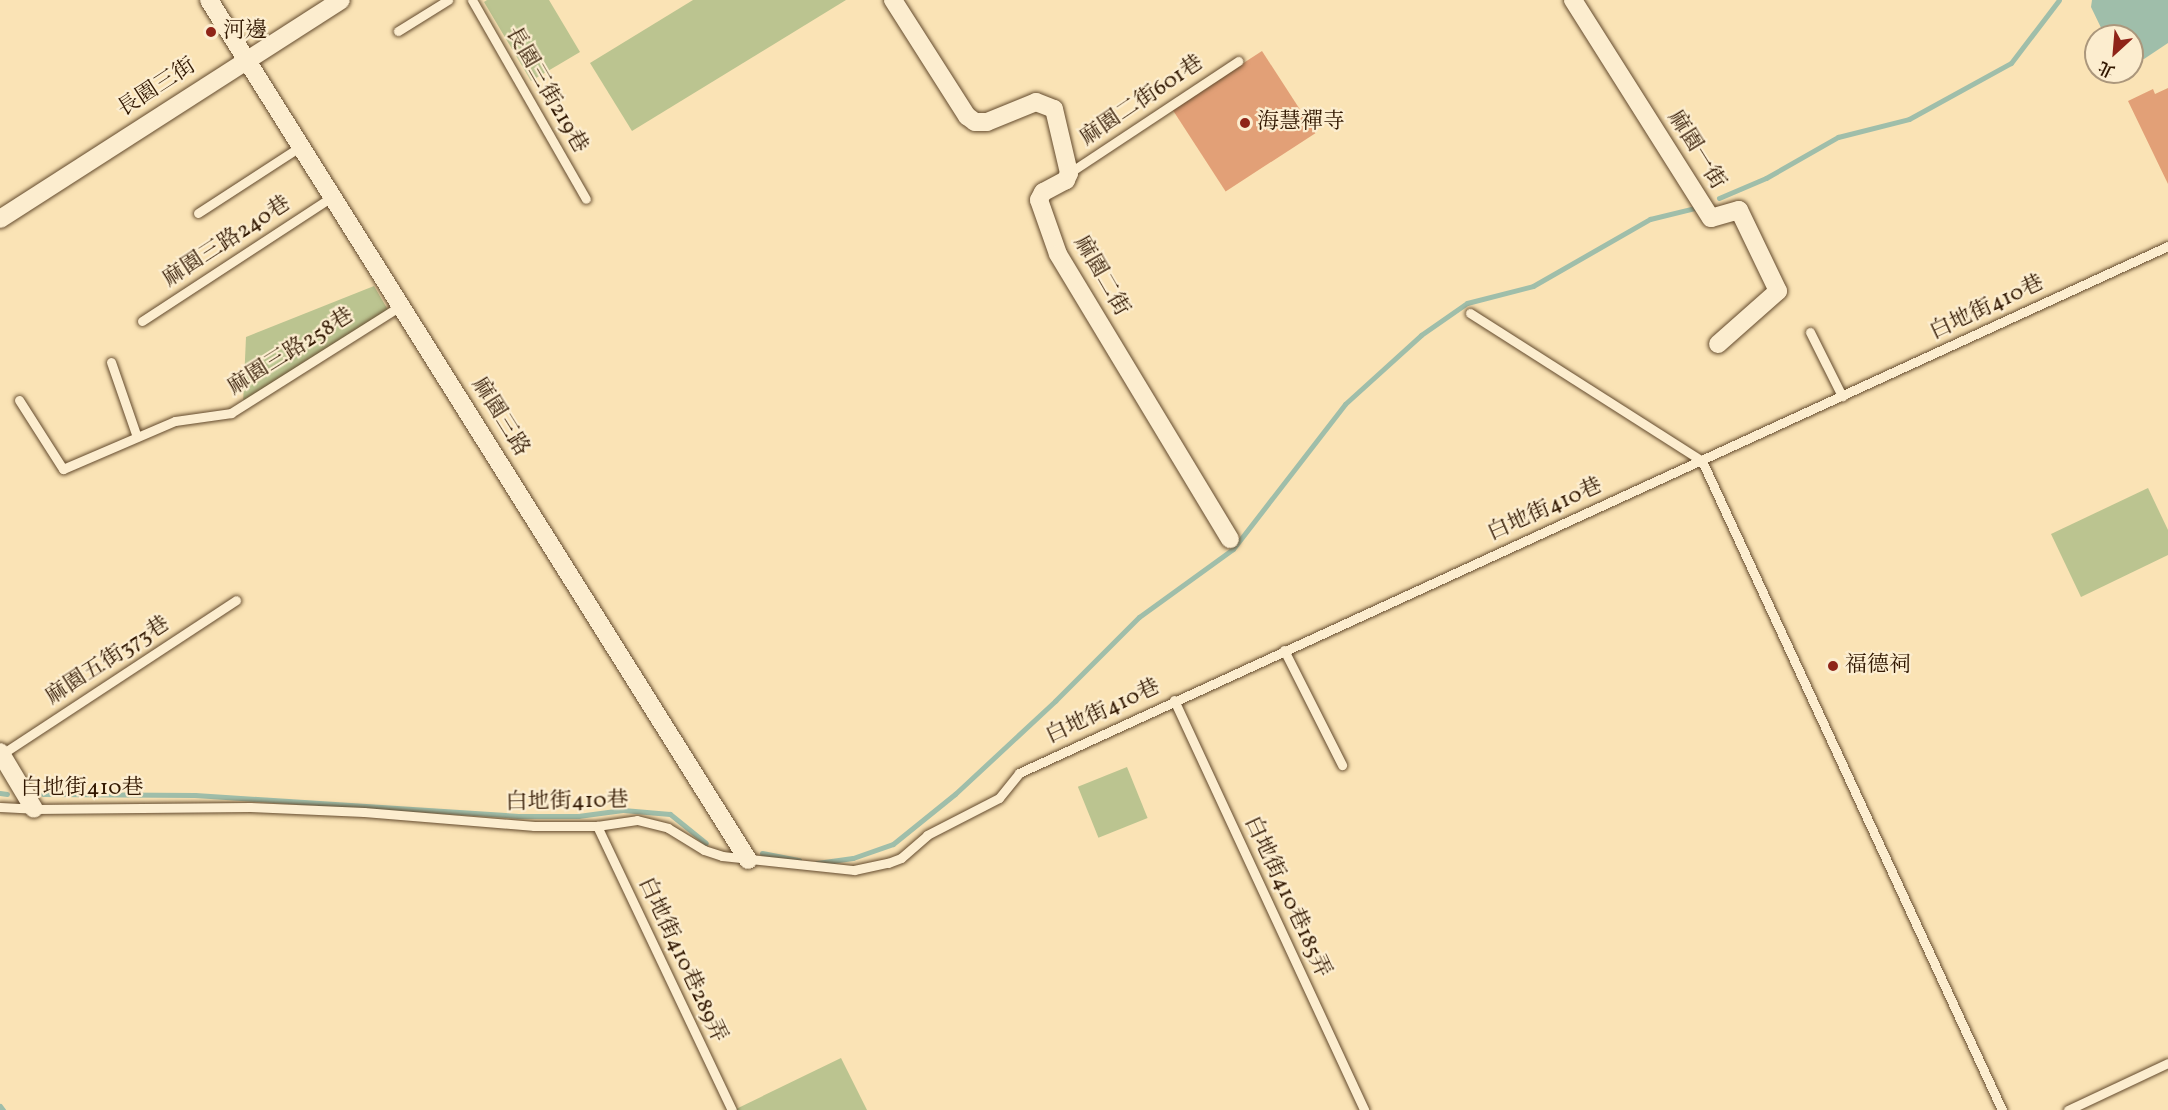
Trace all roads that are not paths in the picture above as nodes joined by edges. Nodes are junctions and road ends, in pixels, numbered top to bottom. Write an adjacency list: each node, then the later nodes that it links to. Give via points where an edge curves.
1 (209, 0): 8 (street, 麻園三路)
2 (341, 0): 8 (street, 長園三街)
3 (447, 0): 7 (lane)
4 (472, 0): 13 (lane, 長園三街219巷)
5 (894, 0): 11 (street, via 967,116 975,122 987,122 1036,102 1054,109)
6 (1574, 0): 21 (street, 麻園一街, via 1711,218 1739,210 1778,291)
7 (398, 31)
8 (246, 59): 10 (street, 麻園三路); 15 (street, 長園三街)
9 (1238, 61): 11 (lane, 麻園二街601巷)
10 (301, 146): 12 (street, 麻園三路); 14 (lane)
11 (1069, 173): 27 (street, 麻園二街, via 1066,180 1043,192 1040,200 1058,254)
12 (333, 196): 17 (street, 麻園三路); 19 (lane, 麻園三路240巷)
13 (586, 199)
14 (198, 213)
15 (0, 219)
16 (2168, 246): 23 (lane, 白地街410巷)
17 (402, 305): 25 (lane, 麻園三路258巷, via 231,413 175,421); 36 (street, 麻園三路)
18 (1470, 313): 26 (lane)
19 (142, 321)
20 (1810, 332): 23 (lane)
21 (1718, 344)
22 (111, 362): 25 (lane)
23 (1842, 396): 26 (lane, 白地街410巷)
24 (19, 400): 25 (lane, 麻園三路258巷, via 63,469)
25 (137, 437)
26 (1702, 461): 29 (lane, 白地街410巷); 40 (lane)
27 (1230, 539)
28 (236, 600): 31 (lane, 麻園五街373巷)
29 (1284, 650): 30 (lane, 白地街410巷); 32 (lane)
30 (1174, 700): 36 (lane, 白地街410巷, via 1019,773 999,798 927,835 901,858 888,863 854,870); 39 (lane, 白地街410巷185弄)
31 (1, 753): 34 (street)
32 (1342, 765)
33 (0, 807): 34 (lane, 白地街410巷)
34 (34, 809): 35 (lane, 白地街410巷, via 250,807 534,826)
35 (597, 826): 36 (lane, 白地街410巷, via 637,820 668,828 704,850); 38 (lane, 白地街410巷289弄)
36 (748, 860)
37 (2168, 1063): 41 (lane)
38 (732, 1110)
39 (1364, 1110)
40 (2002, 1110)
41 (2067, 1110)

